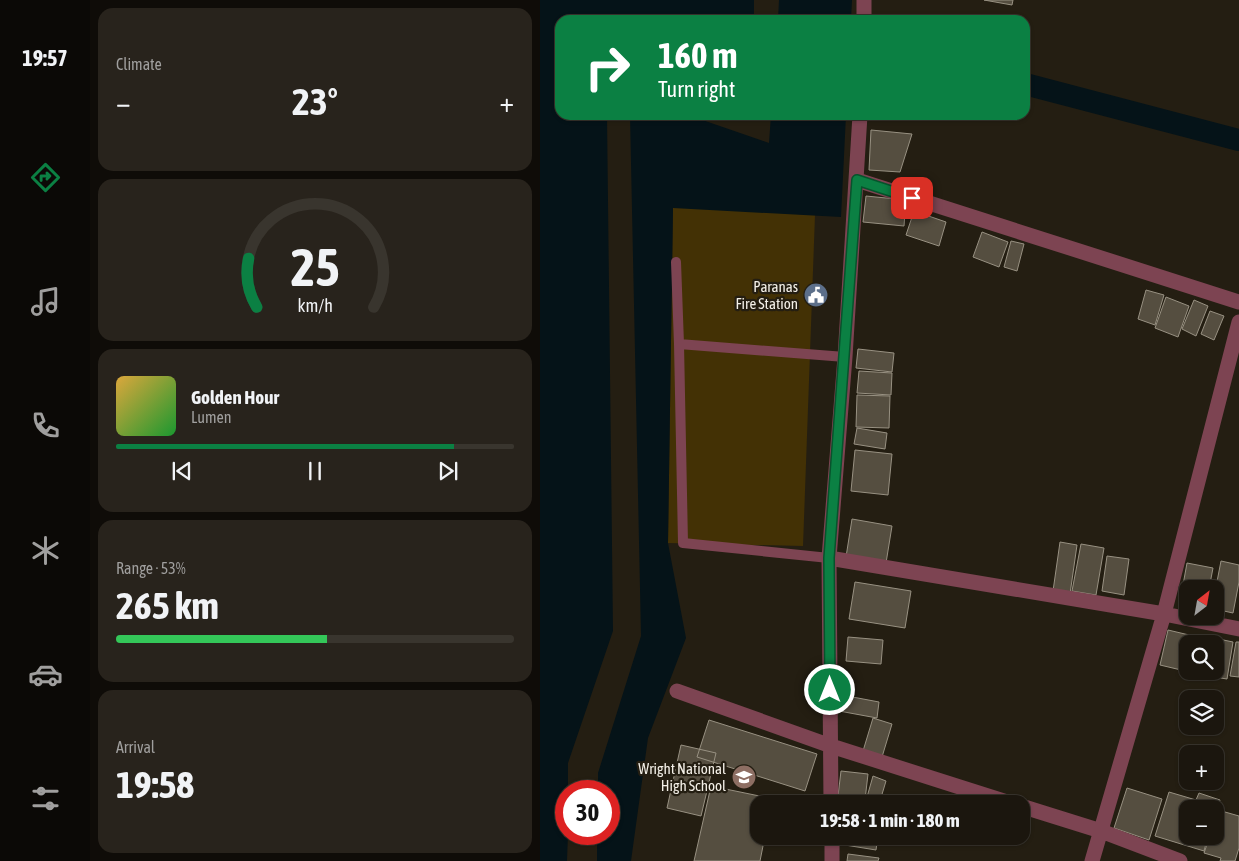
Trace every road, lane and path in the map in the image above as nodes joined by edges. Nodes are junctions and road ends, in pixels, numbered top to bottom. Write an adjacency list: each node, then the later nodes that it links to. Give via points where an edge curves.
1 (864, 0): 2 (street)
2 (864, 15)
3 (860, 120): 4 (street)
4 (857, 180): 6 (street); 9 (street)
5 (676, 262): 8 (lane)
6 (1239, 302)
7 (1239, 322): 11 (street)
8 (678, 344): 9 (lane); 10 (lane, via 682,543)
9 (845, 357): 10 (street)
10 (829, 558): 11 (street); 14 (street)
11 (1164, 614): 12 (street); 18 (street)
12 (1239, 629)
13 (677, 691): 14 (street)
14 (831, 746): 15 (street); 16 (street)
15 (831, 795)
16 (985, 795)
17 (1030, 809): 18 (street)
18 (1101, 832): 21 (street); 22 (street)
19 (832, 845): 20 (street)
20 (832, 861)
21 (1092, 861)
22 (1180, 861)

